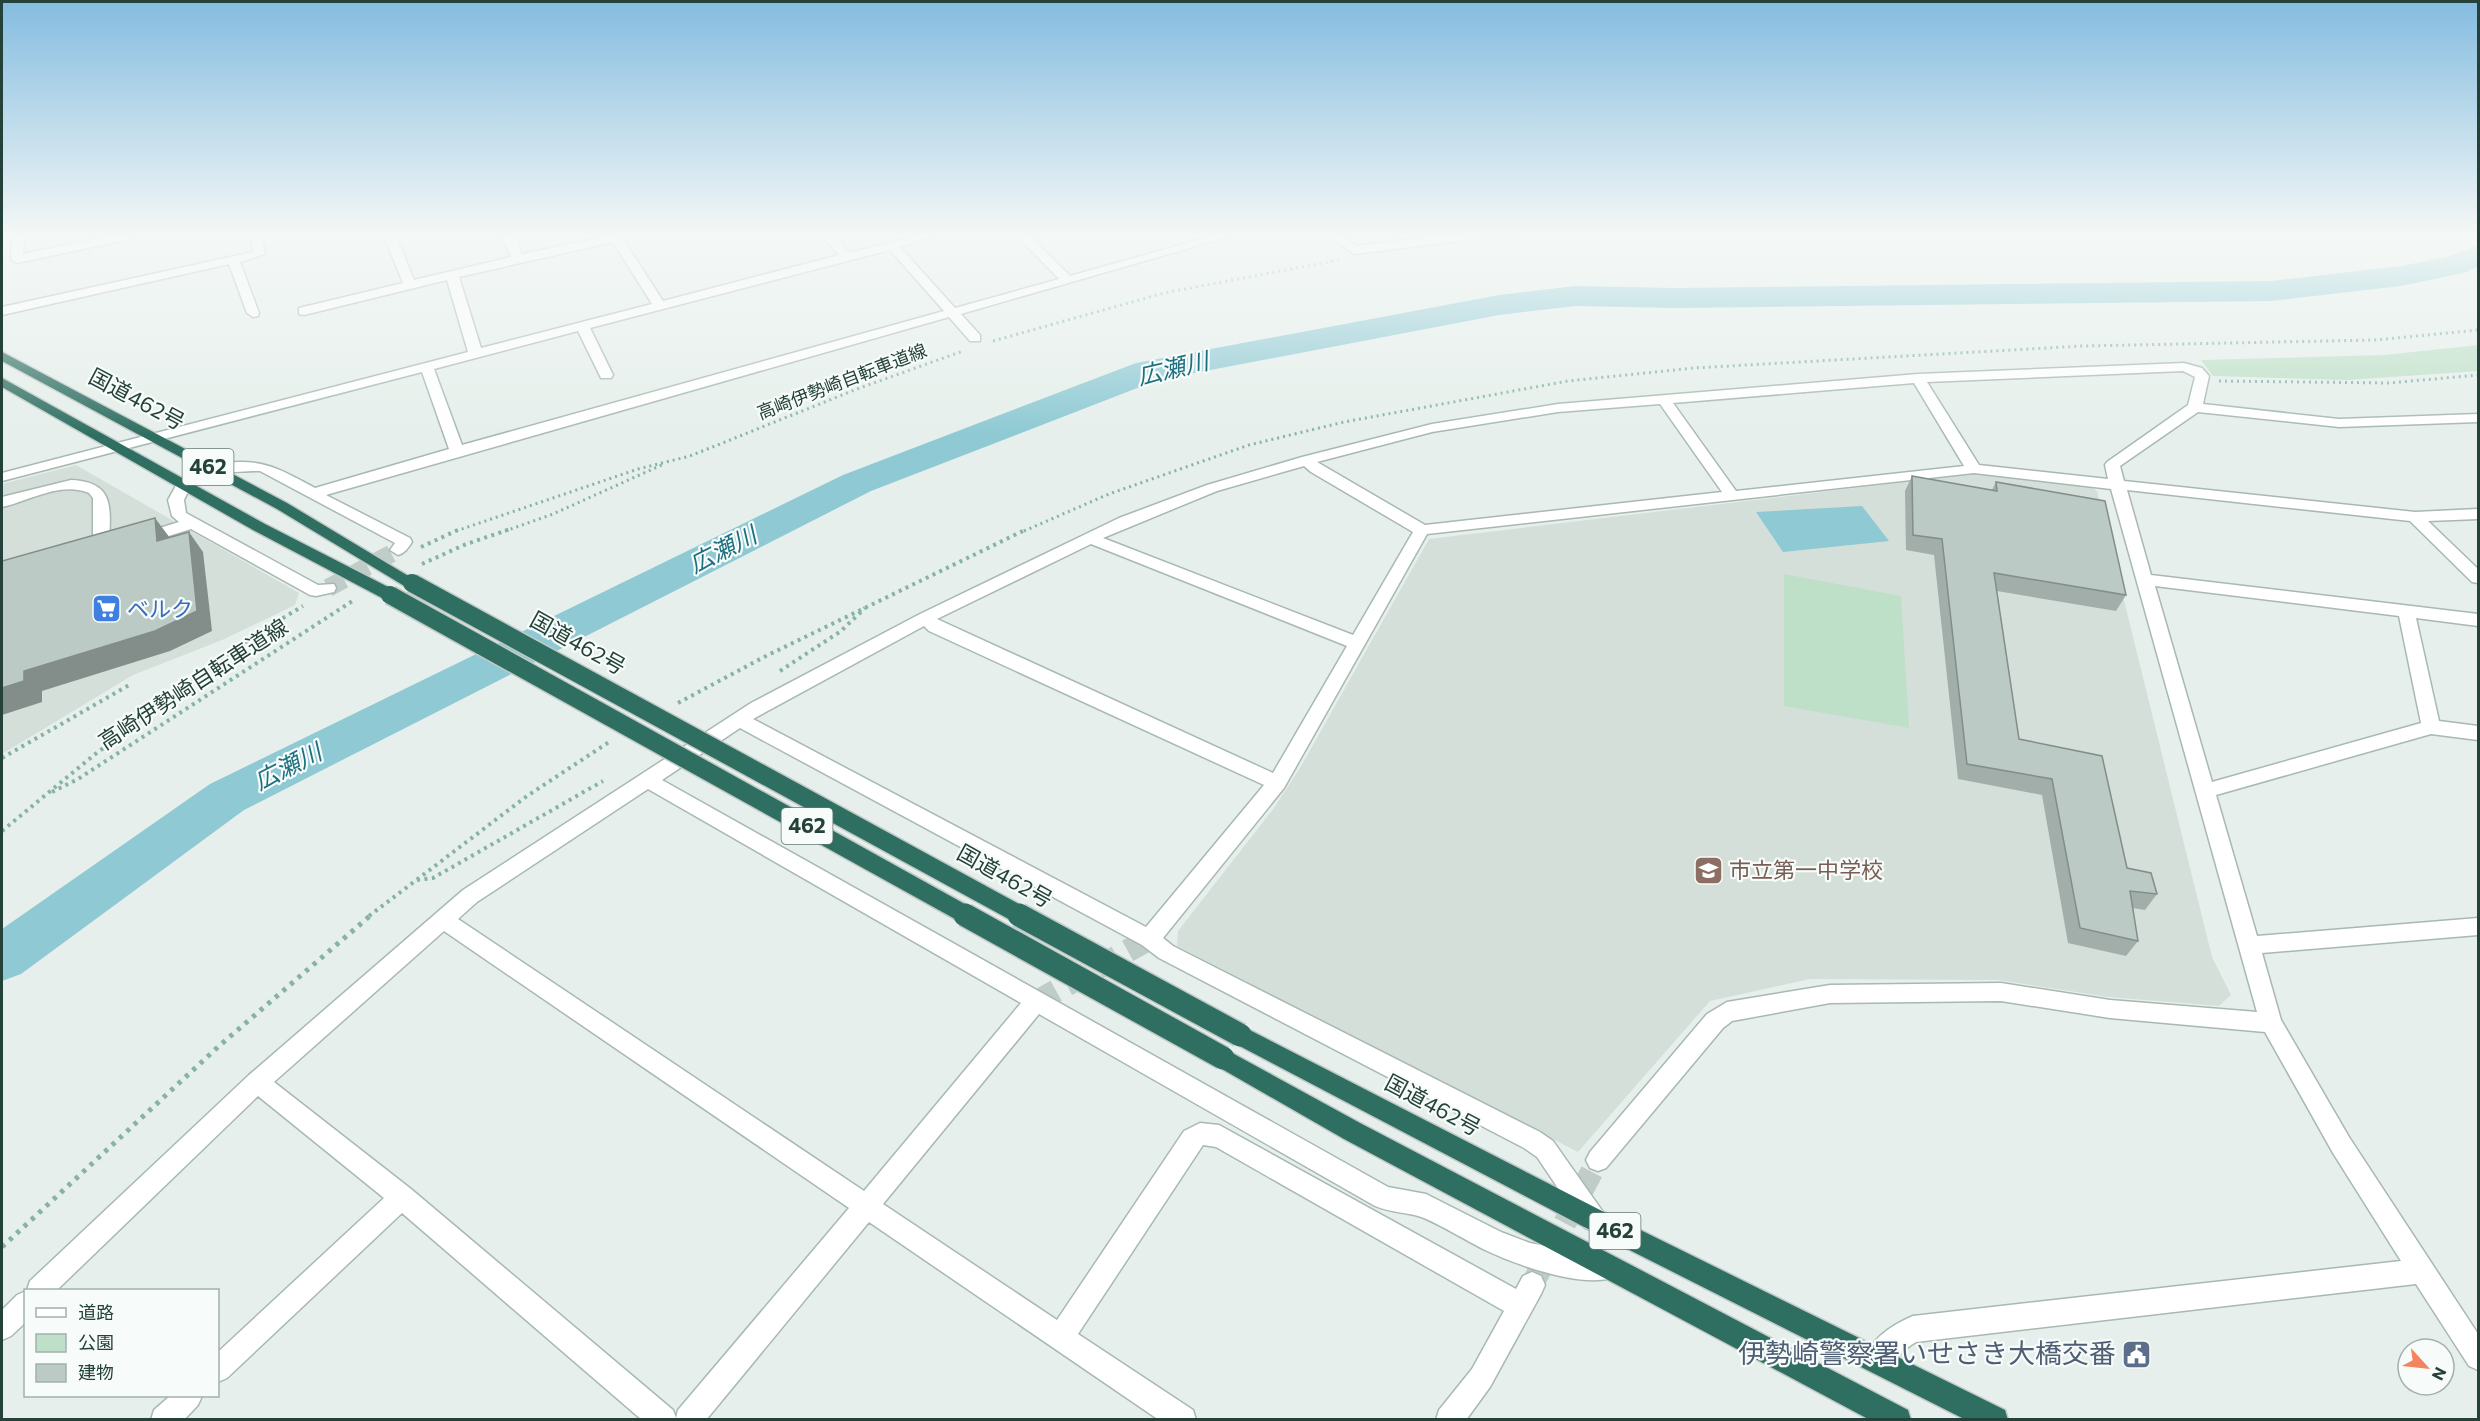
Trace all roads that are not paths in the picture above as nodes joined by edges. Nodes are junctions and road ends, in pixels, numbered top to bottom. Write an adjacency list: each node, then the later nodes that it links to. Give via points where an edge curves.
1 (41, 302): 10 (street)
2 (249, 302): 13 (street)
3 (339, 302): 11 (street)
4 (460, 302): 16 (street)
5 (658, 302): 9 (street)
6 (674, 302): 9 (street)
7 (944, 302): 12 (street)
8 (987, 302): 12 (street)
9 (660, 306): 14 (street)
10 (2, 311)
11 (304, 311)
12 (953, 312): 15 (street); 27 (street)
13 (253, 313)
14 (583, 327): 16 (street); 19 (street)
15 (972, 344)
16 (476, 355): 18 (street)
17 (2, 356): 25 (highway, 国道462号 / 462)
18 (427, 368): 25 (street); 27 (street)
19 (606, 375)
20 (1918, 378): 22 (street); 23 (street, via 2184,367 2202,376); 30 (street)
21 (2, 382): 26 (highway, 462)
22 (1664, 399): 28 (street, via 1558,408 1432,428); 35 (street)
23 (2195, 407): 24 (street, via 2338,423); 32 (street, via 2112,465)
24 (2478, 418)
25 (154, 439): 26 (street); 29 (highway, 国道462号 / 462)
26 (117, 448): 31 (street); 33 (highway, 462)
27 (456, 451): 34 (street)
28 (1307, 460): 40 (street, via 1316,469); 41 (street, via 1212,488)
29 (212, 469): 34 (street, via 263,467); 66 (highway, 国道462号 / 462, bridge, via 415,575 1240,1035)
30 (1974, 469): 32 (street); 35 (street)
31 (2, 477)
32 (2115, 482): 38 (street); 44 (street)
33 (183, 486): 39 (street, via 175,497 175,507 180,516); 67 (highway, 462, bridge, via 390,595 1352,1131)
34 (315, 494): 42 (street, via 404,542)
35 (1731, 494): 40 (street)
36 (2, 502): 39 (street, via 71,483 87,484 101,498 95,553)
37 (2478, 514): 38 (street)
38 (2415, 517): 43 (street)
39 (193, 523): 45 (street, via 316,591)
40 (1422, 530): 49 (street)
41 (1092, 537): 47 (street); 49 (street)
42 (398, 550)
43 (2478, 578)
44 (2144, 579): 46 (street); 55 (street)
45 (328, 588)
46 (2406, 611): 48 (street); 51 (street)
47 (926, 618): 50 (street); 54 (street, via 935,627)
48 (2478, 620)
49 (1356, 644): 54 (street)
50 (739, 718): 53 (street); 58 (street)
51 (2431, 727): 52 (street); 55 (street)
52 (2478, 733)
53 (647, 780): 56 (street, via 471,896); 60 (street)
54 (1277, 783): 58 (street)
55 (2204, 791): 59 (street)
56 (443, 920): 62 (street); 65 (street)
57 (2478, 926): 59 (street)
58 (1149, 939): 66 (street, via 1166,952 1532,1140 1545,1149)
59 (2249, 945): 61 (street)
60 (1035, 1002): 65 (street); 67 (street, via 1384,1198 1426,1206 1495,1242 1530,1255 1575,1266)
61 (2271, 1023): 63 (street, via 2110,1009 2001,992 1830,994 1727,1012 1715,1021); 68 (street)
62 (257, 1082): 64 (street); 69 (street)
63 (1598, 1160)
64 (402, 1197): 75 (street); 78 (street)
65 (866, 1203): 72 (street); 79 (street)
66 (1595, 1220): 74 (highway, 国道462号 / 462)
67 (1611, 1269): 82 (highway, 462)
68 (2420, 1270): 73 (street); 74 (street, via 1914,1329 1895,1339)
69 (40, 1289)
70 (24, 1306): 71 (street)
71 (2, 1327)
72 (1061, 1336): 80 (street); 81 (street, via 1192,1139 1209,1133 1526,1295 1481,1378)
73 (2477, 1351)
74 (1876, 1360): 83 (highway, 国道462号 / 462)
75 (219, 1368)
76 (187, 1397): 77 (street)
77 (164, 1419)
78 (663, 1419)
79 (688, 1419)
80 (1184, 1419)
81 (1449, 1419)
82 (1898, 1419)
83 (1995, 1419)

